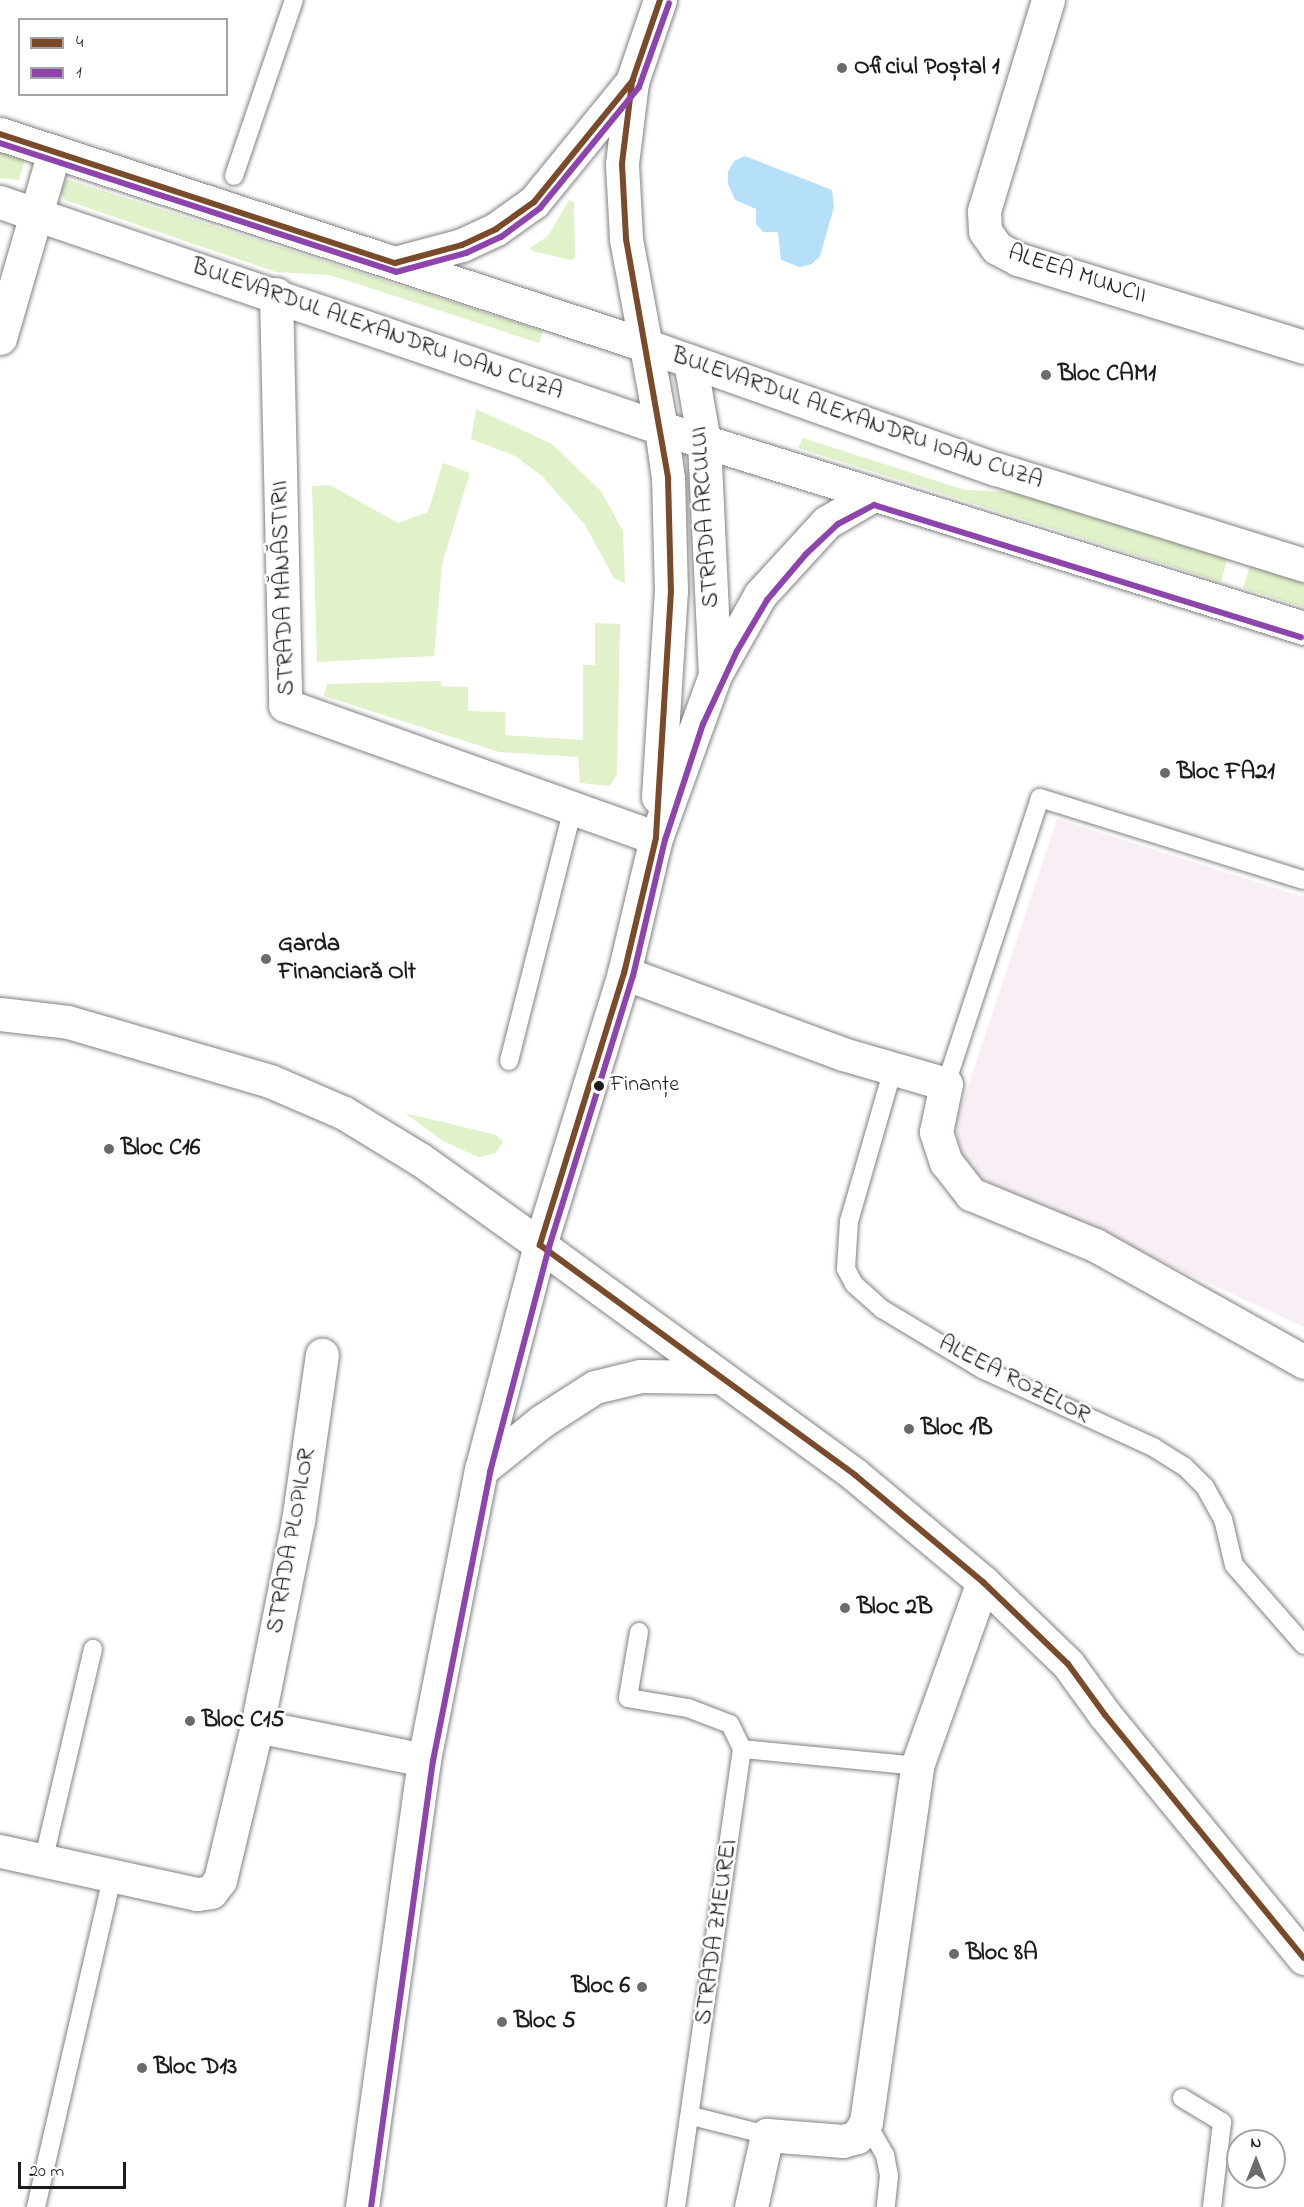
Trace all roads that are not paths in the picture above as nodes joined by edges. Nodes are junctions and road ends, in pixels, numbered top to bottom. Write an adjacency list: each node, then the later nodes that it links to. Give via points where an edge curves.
1 (294, 0): 7 (lane)
2 (660, 0): 4 (street)
3 (1048, 0): 14 (street, ALEEA MUNCII, via 984,211 985,231 997,248 1018,259)
4 (632, 82): 10 (street, via 534,202 496,229 462,245); 13 (street, STRADA ARCULUI, via 622,175 626,239)
5 (0, 134): 6 (street, BULEVARDUL ALEXANDRU IOAN CUZA)
6 (54, 152): 9 (street); 10 (street, BULEVARDUL ALEXANDRU IOAN CUZA)
7 (234, 176)
8 (0, 202): 9 (street, BULEVARDUL ALEXANDRU IOAN CUZA)
9 (36, 214): 11 (street, BULEVARDUL ALEXANDRU IOAN CUZA); 12 (street)
10 (395, 263): 13 (street, BULEVARDUL ALEXANDRU IOAN CUZA)
11 (276, 294): 16 (street, BULEVARDUL ALEXANDRU IOAN CUZA); 22 (street, STRADA MĂNĂSTIRII, via 285,705)
12 (0, 338)
13 (645, 345): 15 (street, BULEVARDUL ALEXANDRU IOAN CUZA); 16 (street, STRADA ARCULUI)
14 (1304, 347)
15 (690, 361): 17 (street, STRADA ARCULUI); 19 (street, BULEVARDUL ALEXANDRU IOAN CUZA, via 996,469)
16 (661, 428): 17 (street, BULEVARDUL ALEXANDRU IOAN CUZA); 23 (street, STRADA ARCULUI, via 668,478 671,591)
17 (704, 442): 18 (street, BULEVARDUL ALEXANDRU IOAN CUZA); 21 (street, STRADA ARCULUI)
18 (873, 495): 20 (street, BULEVARDUL ALEXANDRU IOAN CUZA); 21 (street, STRADA ARCULUI, via 833,517 799,548 760,595)
19 (1304, 565)
20 (1304, 628)
21 (715, 675): 23 (street, STRADA ARCULUI)
22 (573, 808): 23 (street, STRADA MĂNĂSTIRII); 27 (lane)
23 (656, 838): 25 (street, STRADA ARCULUI)
24 (1304, 880): 29 (lane, via 1040,798)
25 (624, 973): 28 (street); 30 (street, STRADA ARCULUI)
26 (0, 1014): 30 (street, via 68,1022 280,1086 344,1113 421,1160)
27 (508, 1061)
28 (893, 1069): 29 (street); 37 (lane, ALEEA ROZELOR, via 848,1230 846,1269 854,1284 882,1309 982,1369 1153,1447 1184,1466 1205,1487 1223,1520 1234,1565)
29 (946, 1084): 32 (street, via 936,1132 946,1162 971,1194 1095,1245)
30 (540, 1245): 33 (street); 34 (street, STRADA ARCULUI)
31 (322, 1355): 39 (street, STRADA PLOPILOR, via 298,1521)
32 (1304, 1362)
33 (716, 1377): 34 (street, via 640,1376 596,1387 542,1421); 35 (street, via 855,1475)
34 (481, 1470): 41 (street, STRADA ARCULUI)
35 (983, 1582): 42 (street); 46 (street, via 1068,1664 1105,1715)
36 (639, 1632): 40 (lane, via 628,1698 687,1708 730,1724)
37 (1304, 1645)
38 (93, 1649): 44 (lane)
39 (257, 1726): 41 (street); 45 (street, STRADA PLOPILOR, via 220,1880 211,1892 197,1894)
40 (742, 1749): 42 (lane); 48 (lane, STRADA ZMEUREI)
41 (424, 1760): 52 (street, STRADA ARCULUI)
42 (917, 1766): 49 (street)
43 (0, 1851): 44 (street, STRADA PLOPILOR)
44 (44, 1862): 45 (street, STRADA PLOPILOR)
45 (112, 1877): 51 (lane)
46 (1304, 1958)
47 (1182, 2098): 56 (lane, via 1222,2122)
48 (692, 2116): 50 (lane); 53 (lane, STRADA ZMEUREI)
49 (867, 2122): 50 (street, via 857,2137 843,2141); 55 (lane, via 885,2155 889,2176)
50 (767, 2136): 54 (street)
51 (36, 2207)
52 (362, 2207)
53 (676, 2207)
54 (751, 2207)
55 (886, 2207)
56 (1212, 2207)

